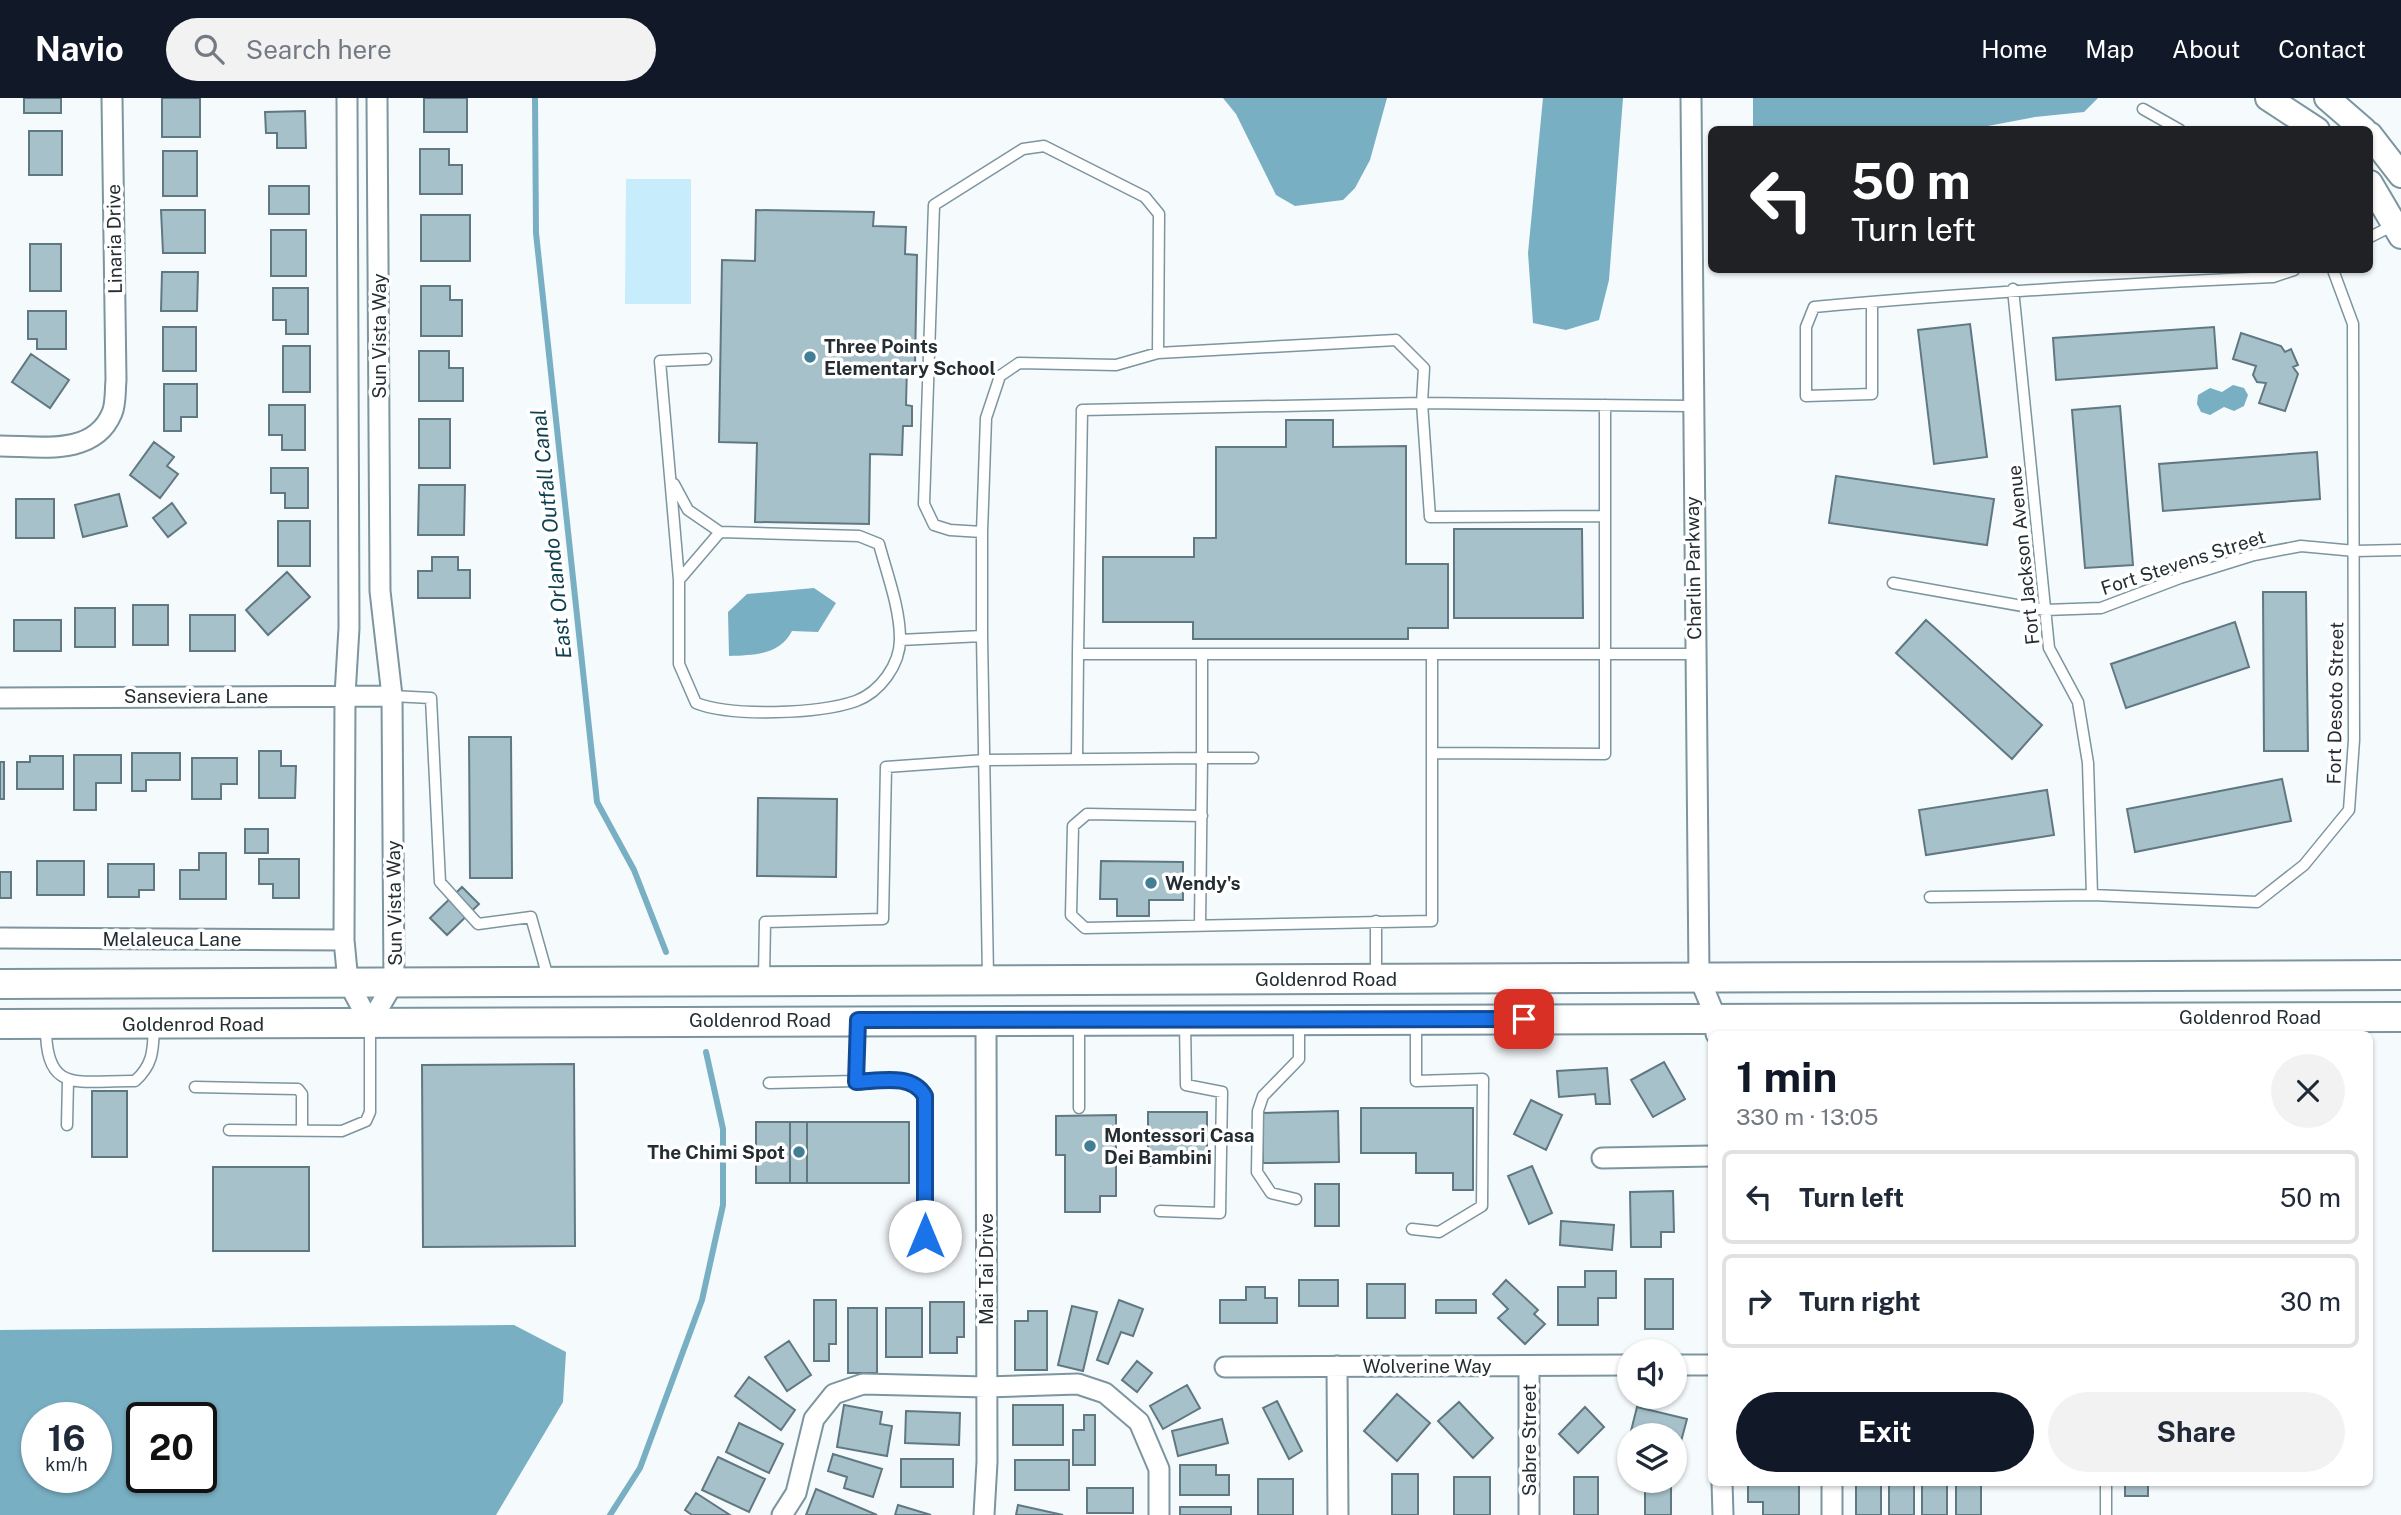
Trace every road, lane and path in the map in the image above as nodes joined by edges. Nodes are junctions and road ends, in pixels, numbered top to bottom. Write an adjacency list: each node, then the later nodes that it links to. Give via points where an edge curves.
1 (112, 98): 25 (street, Linaria Drive, via 113,411 100,434 80,445)
2 (347, 98): 42 (street, Sun Vista Way, via 349,628)
3 (377, 98): 43 (street, Sun Vista Way, via 380,591)
4 (1691, 98): 24 (street, Charlin Parkway)
5 (2268, 98): 9 (street)
6 (2327, 98): 10 (street)
7 (2143, 109): 8 (lane)
8 (2173, 126)
9 (2311, 126)
10 (2359, 126)
11 (2373, 139): 12 (street)
12 (2401, 175)
13 (2373, 188): 14 (street)
14 (2399, 227): 15 (lane)
15 (2373, 236)
16 (2285, 273): 18 (lane)
17 (2334, 273): 31 (lane, Fort Desoto Street, via 2353,324)
18 (2013, 289): 19 (lane); 34 (lane, Fort Jackson Avenue)
19 (1872, 302): 19 (lane, via 1872,394 1806,396 1806,327 1814,307)
20 (1158, 353): 22 (lane, via 1396,340 1423,368); 29 (lane, via 1116,365 1019,363 1000,376 986,418); 29 (lane, via 1159,214 1145,197 1044,146 1035,146 934,205 924,504 934,525)
21 (706, 359): 26 (lane, via 660,361)
22 (1422, 402): 23 (lane); 27 (lane, via 1430,517); 37 (lane, via 1082,410)
23 (1605, 405): 24 (lane); 27 (lane)
24 (1691, 406): 40 (street, Charlin Parkway)
25 (0, 446)
26 (670, 477): 28 (lane, via 688,510); 32 (lane)
27 (1603, 516): 41 (lane)
28 (720, 532): 32 (lane); 36 (lane, via 859,536 878,544)
29 (982, 532): 35 (lane)
30 (2401, 550): 31 (lane, Fort Stevens Street)
31 (2355, 551): 34 (lane, Fort Stevens Street, via 2301,546 2192,574 2101,608); 51 (lane, Fort Desoto Street, via 2349,810 2304,865 2257,902)
32 (680, 580): 36 (lane, via 678,664 696,703 709,708 793,712 858,701 888,679)
33 (1893, 583): 34 (lane, Fort Stevens Street)
34 (2045, 610): 51 (lane, Fort Jackson Avenue, via 2049,648 2078,702 2088,763)
35 (982, 636): 36 (lane); 49 (lane)
36 (900, 640)
37 (1078, 654): 38 (lane); 48 (lane)
38 (1202, 654): 39 (lane); 46 (lane)
39 (1432, 654): 41 (lane); 45 (lane)
40 (1695, 654): 41 (lane); 58 (street, Charlin Parkway)
41 (1604, 655): 45 (lane, via 1605,754)
42 (345, 695): 43 (street, Sanseviera Lane); 44 (street, Sanseviera Lane); 56 (street, Sun Vista Way)
43 (392, 696): 64 (street, Sun Vista Way); 65 (lane, via 431,698 440,882 478,924 531,917)
44 (0, 698)
45 (1433, 753): 53 (lane, via 1432,921)
46 (1202, 758): 47 (lane); 48 (lane); 50 (lane)
47 (1253, 758)
48 (1077, 759): 49 (lane)
49 (985, 760): 61 (lane, via 886,767 883,919 765,922); 62 (lane)
50 (1202, 816): 54 (lane); 54 (lane, via 1087,814 1073,826 1070,915 1084,928)
51 (2092, 895): 52 (lane, Fort Desoto Street)
52 (1930, 897)
53 (1376, 921): 54 (lane); 59 (lane)
54 (1197, 926)
55 (0, 938): 56 (street, Melaleuca Lane)
56 (344, 940): 63 (street, Sun Vista Way)
57 (2401, 975): 58 (main road, Goldenrod Road)
58 (1699, 977): 59 (main road, Goldenrod Road); 81 (street, Charlin Parkway)
59 (1376, 979): 60 (main road, Goldenrod Road)
60 (1187, 980): 62 (main road, Goldenrod Road); 76 (main road, via 1164,996 1007,1000 992,1009)
61 (764, 981): 62 (main road, Goldenrod Road); 65 (main road, Goldenrod Road)
62 (988, 981): 70 (main road, via 966,996 928,1007 819,1009 810,1010)
63 (348, 982): 64 (main road, Goldenrod Road); 66 (main road, Goldenrod Road); 77 (street, Sun Vista Way)
64 (394, 982): 65 (main road, Goldenrod Road); 77 (street, Sun Vista Way)
65 (549, 982)
66 (0, 984)
67 (2401, 1010): 68 (main road)
68 (2365, 1017): 69 (main road, Goldenrod Road); 82 (main road, Goldenrod Road)
69 (2401, 1017)
70 (802, 1019): 71 (main road, Goldenrod Road); 77 (main road, Goldenrod Road)
71 (858, 1020): 76 (main road, Goldenrod Road); 84 (lane)
72 (1299, 1020): 73 (main road, Goldenrod Road); 75 (main road, Goldenrod Road); 93 (lane, via 1299,1059 1263,1096 1255,1132 1257,1172 1271,1193)
73 (1416, 1020): 81 (main road, Goldenrod Road); 95 (lane, via 1416,1081 1483,1079 1482,1206 1439,1232)
74 (1079, 1021): 75 (main road, Goldenrod Road); 76 (main road, Goldenrod Road); 87 (lane)
75 (1185, 1021): 94 (lane, via 1186,1085 1222,1092 1220,1213)
76 (986, 1022): 103 (street, Mai Tai Drive)
77 (370, 1023): 80 (main road, Goldenrod Road); 90 (lane, via 370,1112 366,1121 342,1131)
78 (0, 1024): 79 (main road, Goldenrod Road)
79 (46, 1024): 80 (main road, Goldenrod Road); 83 (lane, via 46,1054 53,1070)
80 (154, 1024): 83 (lane, via 153,1056 147,1071 135,1081)
81 (1716, 1026): 82 (main road, Goldenrod Road)
82 (1834, 1026)
83 (68, 1080): 88 (lane)
84 (856, 1082): 85 (lane); 96 (lane, via 906,1081 919,1086 925,1096)
85 (769, 1083)
86 (195, 1087): 90 (lane, via 298,1089)
87 (1079, 1108)
88 (67, 1125)
89 (229, 1130): 90 (lane)
90 (302, 1130)
91 (1708, 1156): 92 (street)
92 (1602, 1158)
93 (1296, 1199)
94 (1160, 1211)
95 (1412, 1229)
96 (925, 1236)
97 (1617, 1365): 101 (street, Wolverine Way)
98 (1687, 1365): 99 (street)
99 (1708, 1365)
100 (1337, 1366): 101 (street, Wolverine Way); 102 (street, Wolverine Way); 110 (street)
101 (1529, 1366): 111 (street, Sabre Street)
102 (1225, 1367)
103 (986, 1387): 107 (street, via 863,1384 834,1394 814,1419 796,1493); 108 (street, Mai Tai Drive); 109 (street, via 1078,1384 1105,1393 1139,1422 1159,1469)
104 (1723, 1486): 112 (street)
105 (1832, 1486): 113 (street)
106 (2106, 1486): 114 (lane)
107 (782, 1515)
108 (984, 1515)
109 (1159, 1515)
110 (1338, 1515)
111 (1529, 1515)
112 (1723, 1515)
113 (1832, 1515)
114 (2106, 1515)

